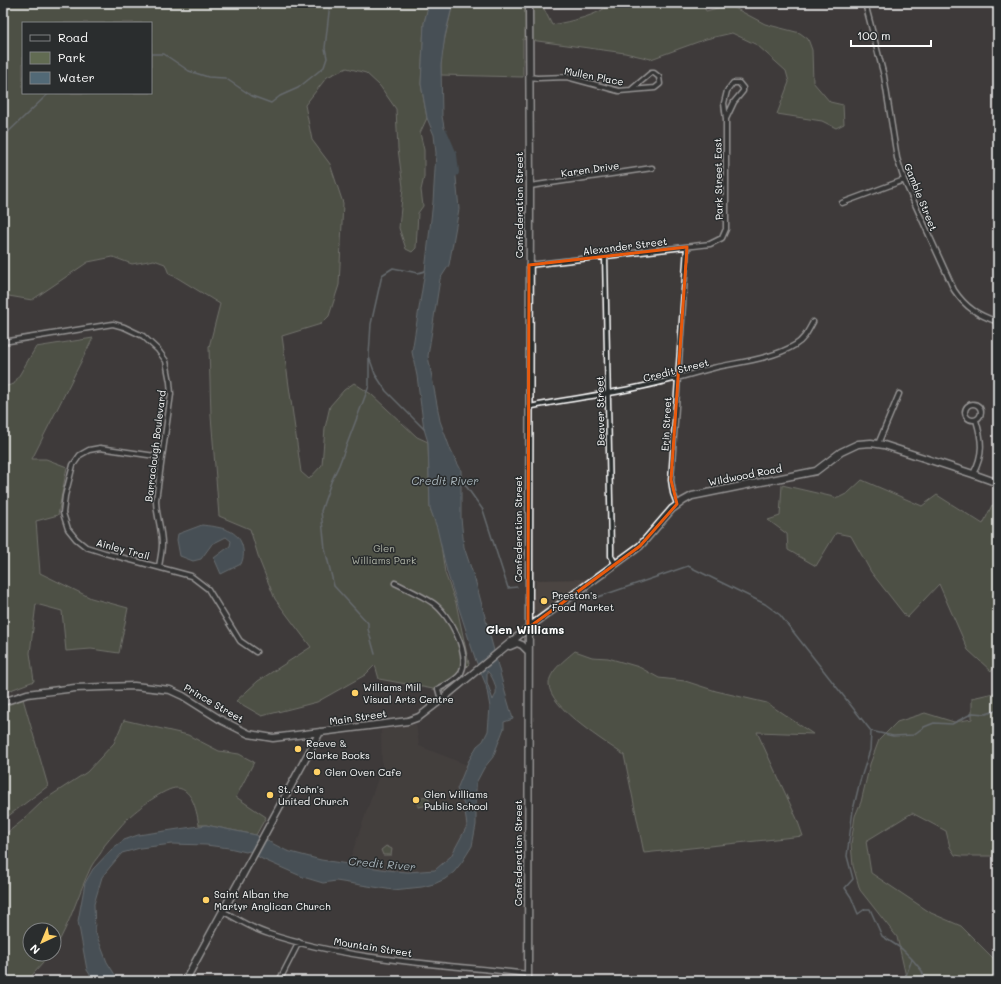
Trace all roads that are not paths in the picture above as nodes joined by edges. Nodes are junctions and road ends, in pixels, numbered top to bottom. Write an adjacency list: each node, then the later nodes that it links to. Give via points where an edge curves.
1 (529, 3): 3 (street, Confederation Street)
2 (865, 3): 7 (street, Gamble Street, via 884,76 897,158)
3 (529, 76): 4 (street, Mullen Place, via 567,77 612,90); 8 (street, Confederation Street)
4 (632, 89): 4 (street, Mullen Place, via 655,88 660,84 659,77 651,73)
5 (726, 119): 5 (street, Park Street East, via 743,91 739,83 733,83 727,91 724,103); 10 (street, Park Street East, via 727,224)
6 (652, 168): 8 (street, Karen Drive)
7 (904, 180): 9 (street); 15 (street, Gamble Street, via 954,290 971,310)
8 (530, 186): 13 (street, Confederation Street)
9 (842, 203)
10 (722, 238): 11 (street, Alexander Street, via 710,244)
11 (687, 247): 12 (street, Alexander Street); 17 (street, Erin Street)
12 (605, 256): 13 (street, Alexander Street); 18 (street, Beaver Street)
13 (529, 265): 20 (street, Confederation Street)
14 (813, 322): 17 (street, Credit Street, via 806,335 788,349)
15 (998, 322)
16 (3, 342): 23 (street, Barraclough Boulevard, via 113,324 143,336 166,361 170,382 171,394)
17 (677, 378): 18 (street, Credit Street); 26 (street, Erin Street, via 671,480)
18 (608, 394): 20 (street, Credit Street); 27 (street, Beaver Street, via 611,556)
19 (899, 394): 22 (street)
20 (529, 407): 30 (street, Confederation Street)
21 (976, 420): 24 (street, via 981,452)
22 (878, 444): 24 (street, Wildwood Road); 26 (street, Wildwood Road, via 858,444 841,452 816,471 700,494)
23 (162, 457): 28 (street, Barraclough Boulevard, via 156,500 162,544); 28 (street, Ainley Trail, via 100,448 89,450 80,455 73,465 64,496 63,512 68,529 86,547)
24 (973, 474): 25 (street, Wildwood Road)
25 (998, 484)
26 (677, 504): 27 (street, Wildwood Road, via 640,546)
27 (615, 563): 30 (street, Wildwood Road)
28 (159, 566): 33 (street, Ainley Trail, via 191,576 208,589 240,641)
29 (394, 583): 34 (street, via 433,603 443,612 459,639 464,664 460,674 438,689)
30 (528, 628): 31 (street, Main Street); 32 (street, Confederation Street)
31 (503, 649): 32 (street, via 517,643); 34 (street, Main Street)
32 (528, 651): 39 (street, Confederation Street)
33 (256, 652)
34 (441, 700): 36 (street, Main Street, via 419,717 408,721)
35 (3, 702): 36 (street, Prince Street, via 26,694 134,686 170,690 249,734 273,738)
36 (320, 732): 37 (street, Main Street)
37 (222, 911): 38 (street, Mountain Street, via 253,928); 40 (street, Main Street)
38 (299, 942): 39 (street, Mountain Street, via 381,958); 41 (street)
39 (528, 974): 42 (street, Confederation Street)
40 (185, 981)
41 (279, 981)
42 (528, 981)

